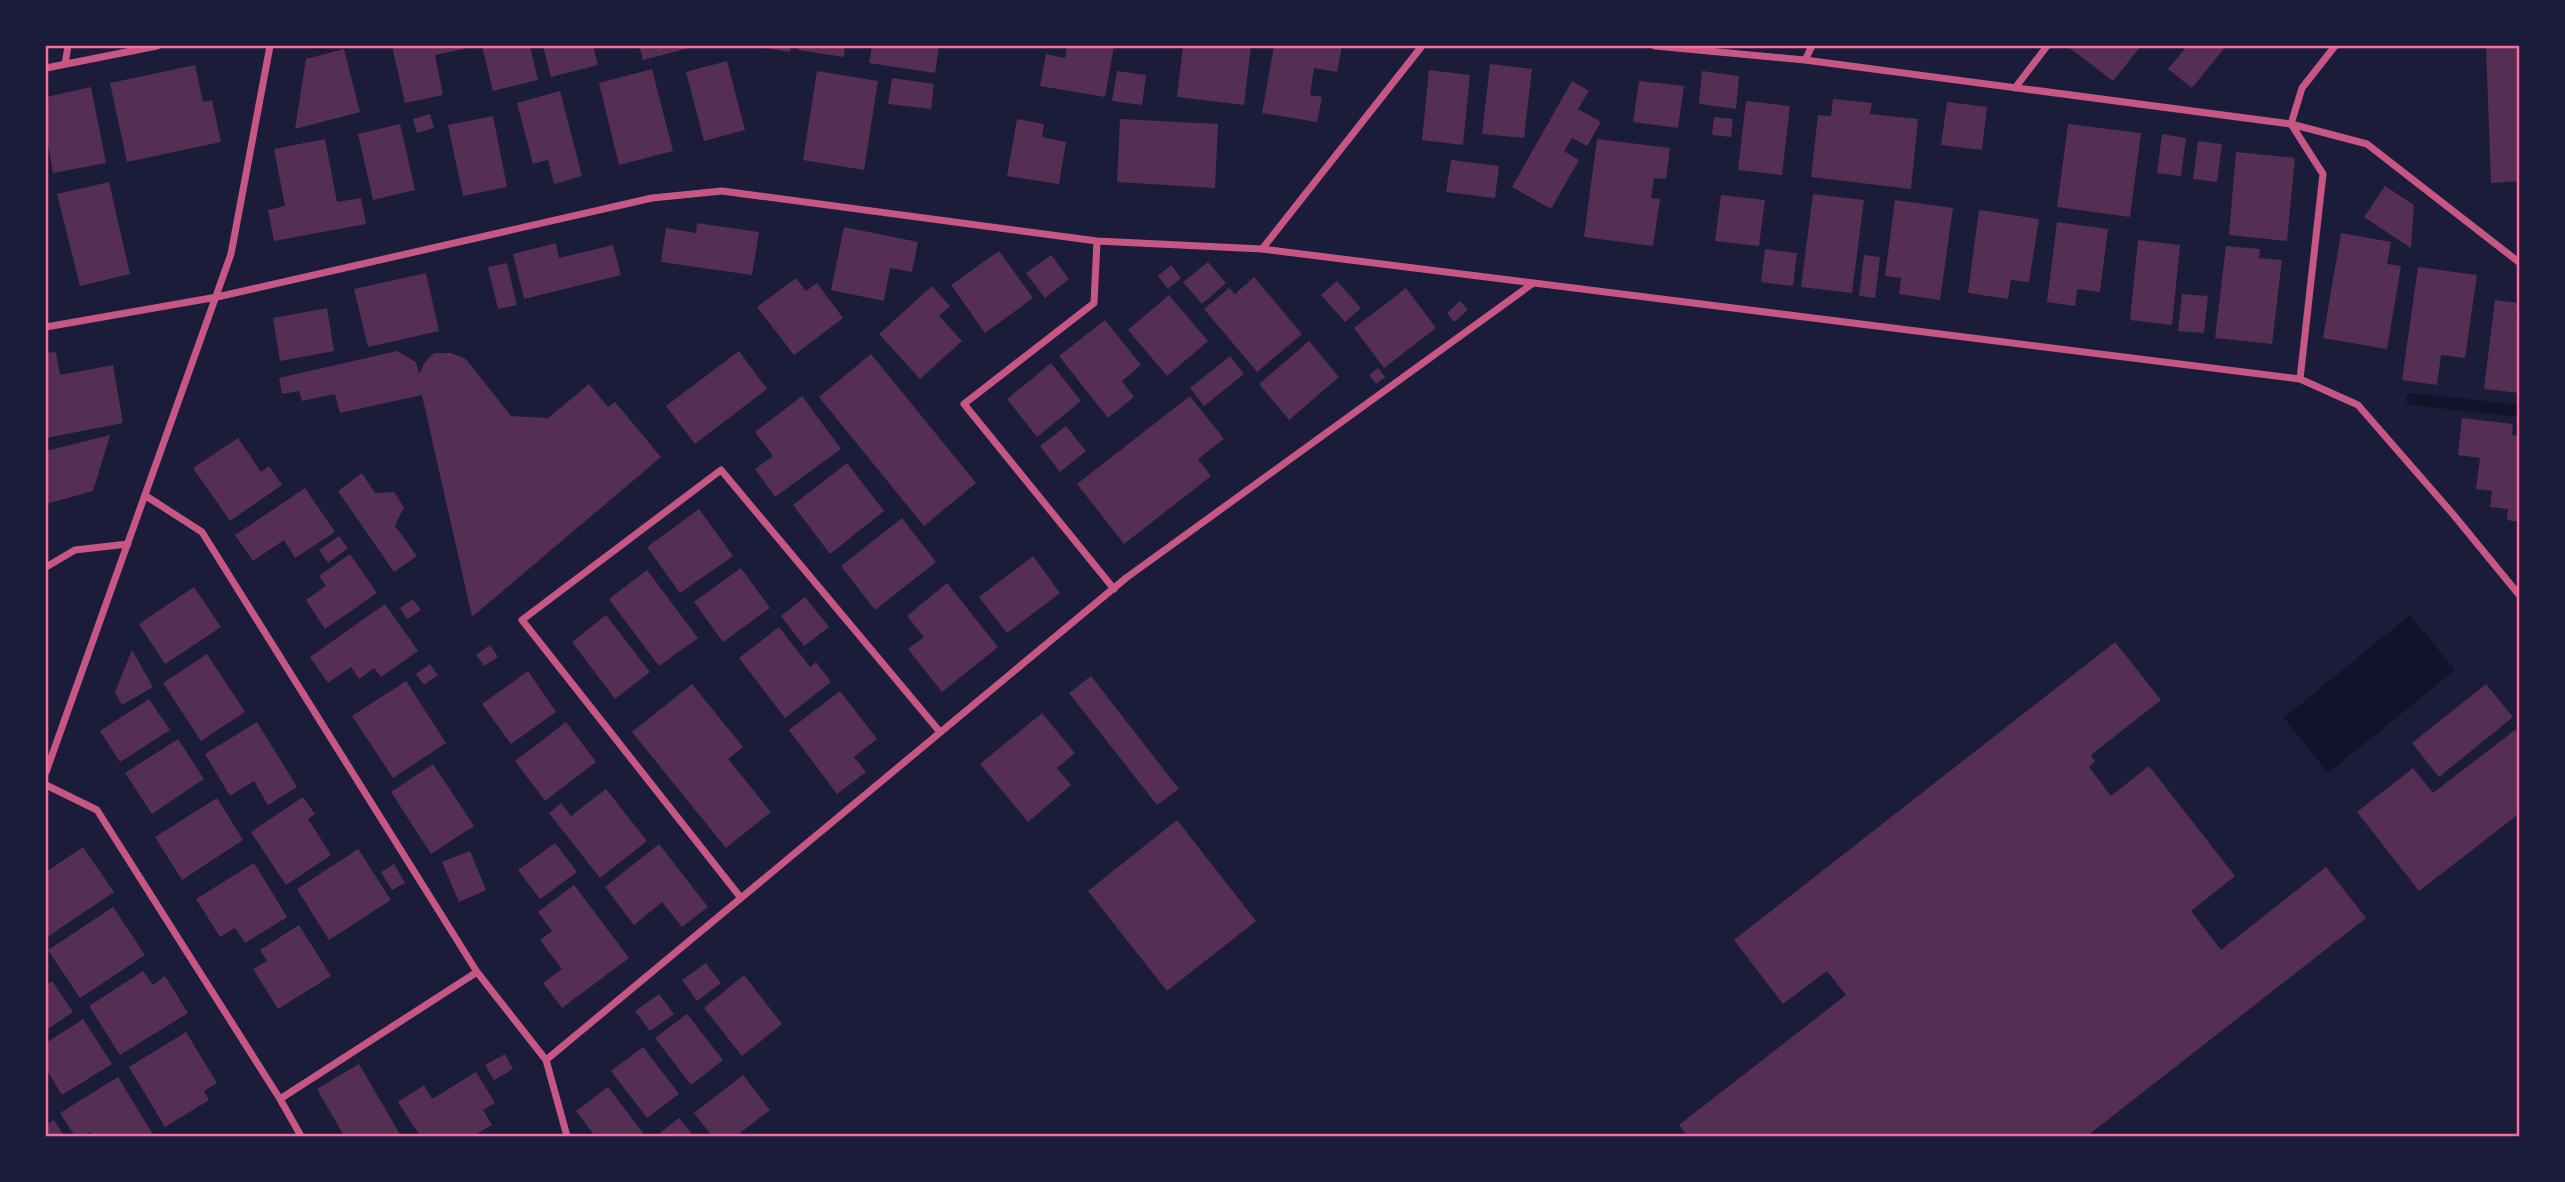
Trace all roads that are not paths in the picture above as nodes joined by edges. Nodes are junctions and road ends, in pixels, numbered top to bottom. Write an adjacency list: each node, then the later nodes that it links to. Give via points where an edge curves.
1 (68, 46): 10 (street)
2 (157, 46): 10 (street)
3 (270, 46): 18 (street, via 231,254)
4 (1422, 46): 15 (street)
5 (1655, 46): 9 (street)
6 (1812, 46): 9 (street)
7 (2047, 46): 12 (street)
8 (2335, 46): 13 (street, via 2302,88)
9 (1805, 60): 12 (street)
10 (65, 64): 11 (street)
11 (46, 68)
12 (2015, 88): 13 (street)
13 (2291, 124): 16 (street, via 2367,144); 20 (street, via 2323,174)
14 (1097, 241): 15 (street); 18 (street, via 722,191 652,198); 24 (street, via 1094,303 964,404)
15 (1262, 249): 17 (street)
16 (2519, 263)
17 (1532, 284): 20 (street); 24 (street)
18 (217, 297): 19 (street); 21 (street)
19 (46, 327)
20 (2300, 379): 25 (street, via 2358,405)
21 (146, 496): 22 (street); 30 (street, via 202,532)
22 (128, 544): 23 (street, via 75,550); 27 (street)
23 (46, 567)
24 (1114, 589): 26 (street)
25 (2519, 596)
26 (940, 732): 29 (street); 29 (street, via 721,470 522,620)
27 (46, 772)
28 (46, 785): 32 (street, via 97,810)
29 (741, 898): 31 (street)
30 (477, 972): 31 (street); 32 (street)
31 (546, 1060): 34 (street)
32 (280, 1099): 33 (street)
33 (301, 1136)
34 (567, 1136)

